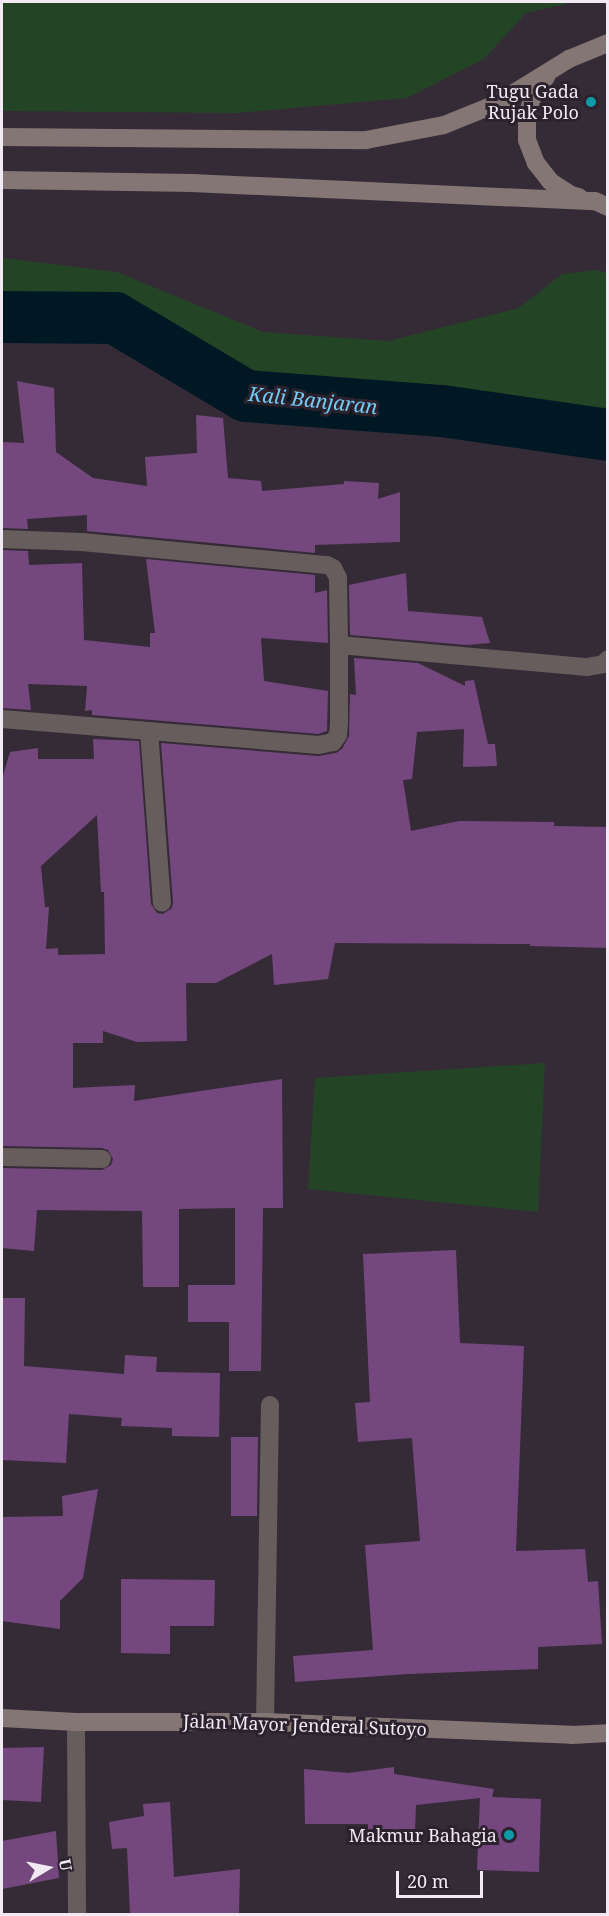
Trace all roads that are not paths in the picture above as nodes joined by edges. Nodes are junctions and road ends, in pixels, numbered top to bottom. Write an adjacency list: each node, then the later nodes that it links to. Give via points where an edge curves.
1 (608, 43): 3 (main road)
2 (608, 54): 3 (main road)
3 (569, 59): 4 (main road, via 496,104 444,125 366,140); 6 (main road, via 549,73 534,92 527,116 527,140 536,163 551,182 572,195)
4 (2, 137)
5 (2, 180): 6 (main road, via 192,183)
6 (603, 202)
7 (2, 539): 8 (street, via 82,542 327,565 338,578)
8 (339, 645): 9 (street, via 587,667 604,664); 11 (street, via 338,728 333,742 319,745)
9 (608, 659)
10 (2, 719): 11 (street)
11 (149, 731): 12 (street)
12 (162, 903)
13 (2, 1157): 14 (street)
14 (102, 1159)
15 (270, 1405): 18 (street)
16 (2, 1718): 17 (main road, Jalan Mayor Jenderal Sutoyo)
17 (76, 1722): 18 (main road, Jalan Mayor Jenderal Sutoyo); 20 (street)
18 (265, 1722): 19 (main road, Jalan Mayor Jenderal Sutoyo)
19 (608, 1733)
20 (76, 1914)

